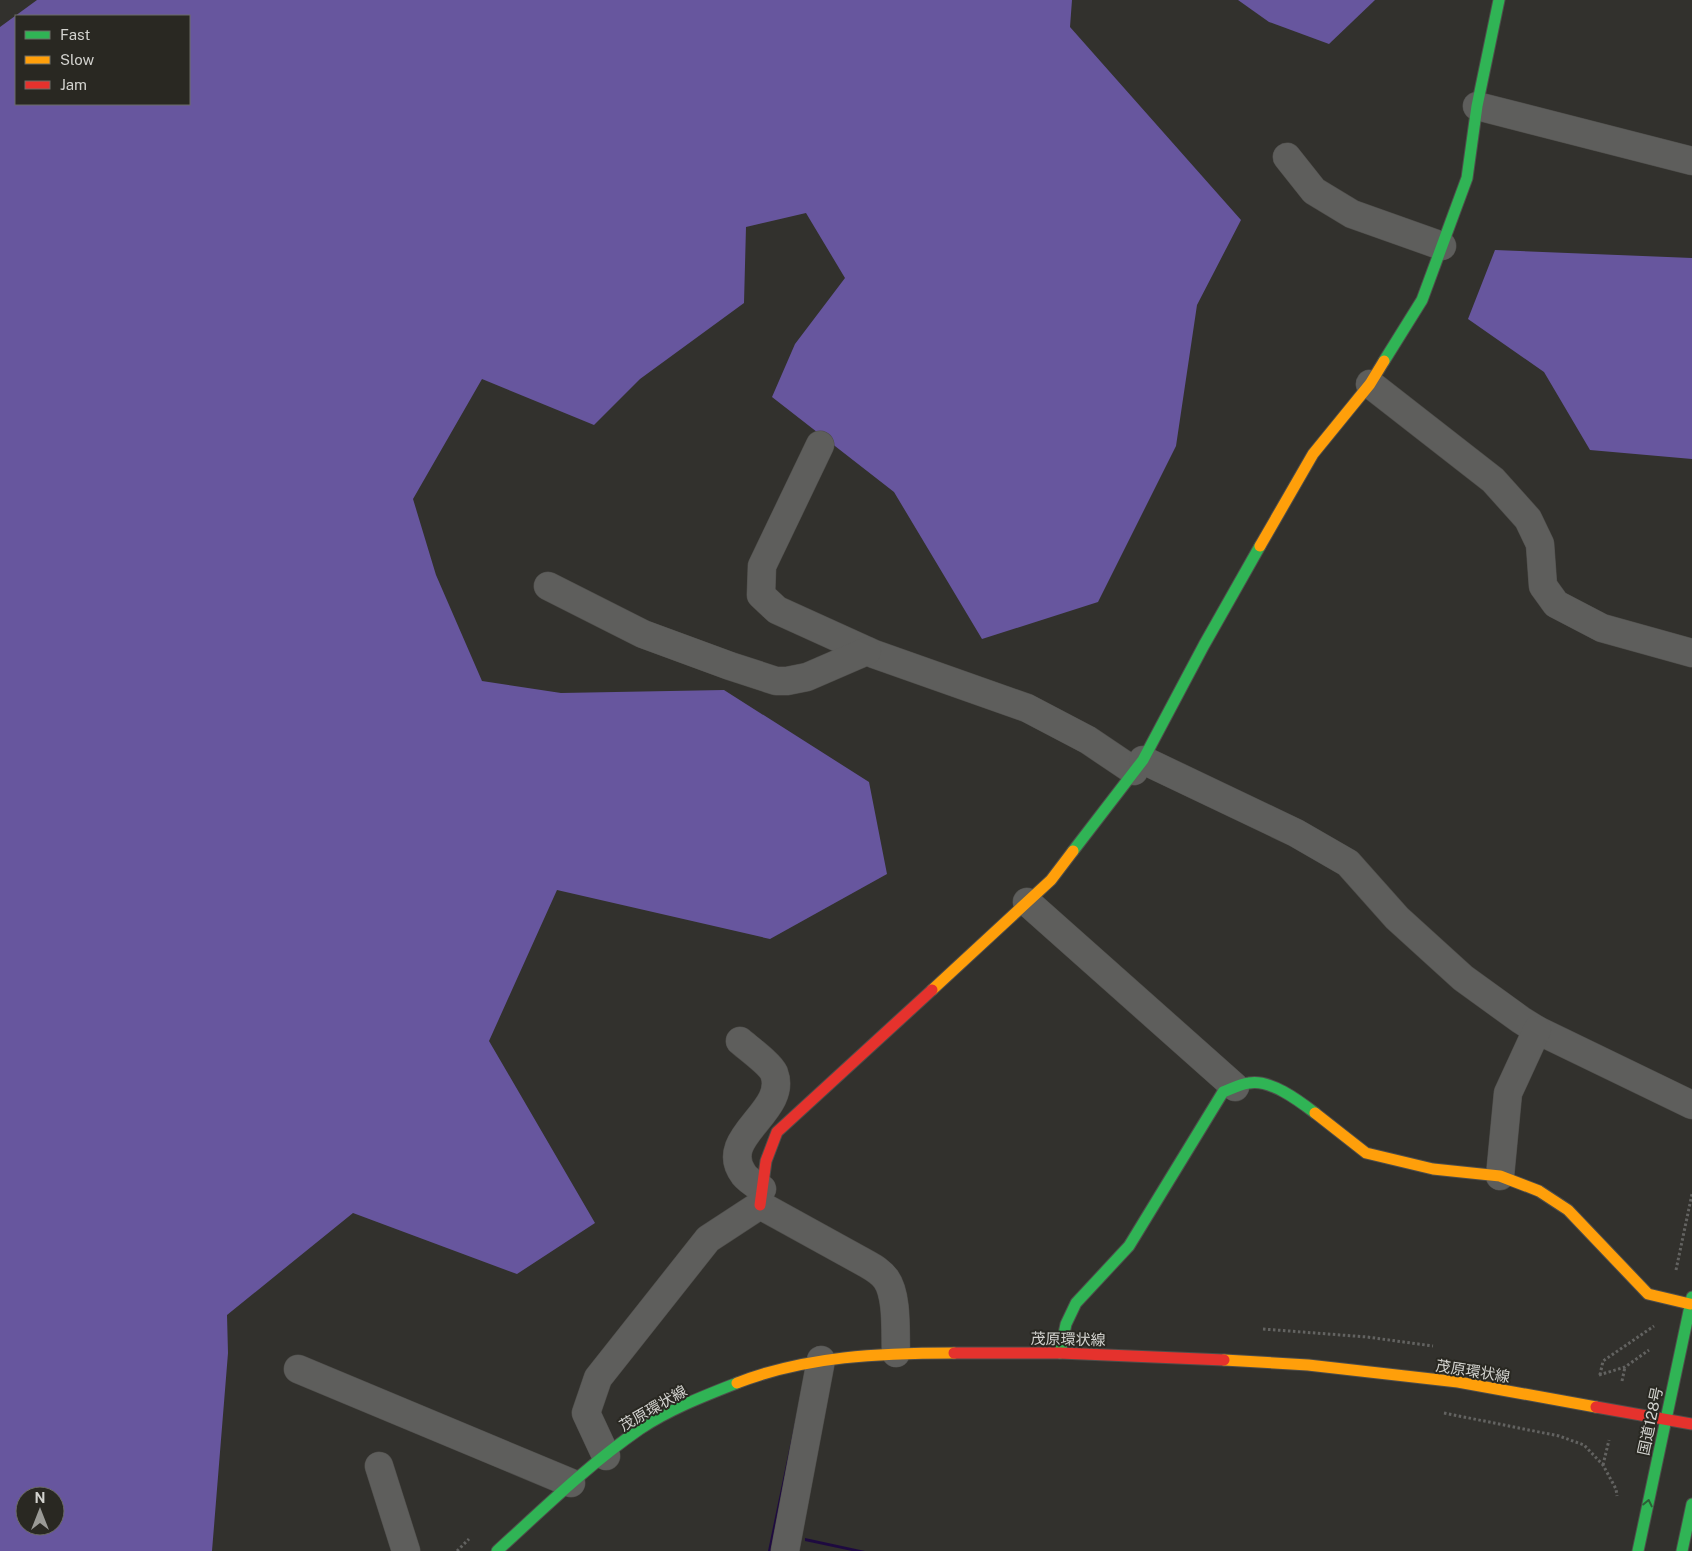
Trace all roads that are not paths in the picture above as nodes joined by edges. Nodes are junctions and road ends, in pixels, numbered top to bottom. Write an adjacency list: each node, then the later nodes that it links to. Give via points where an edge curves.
1 (1499, 0): 2 (main road)
2 (1477, 106): 4 (street); 5 (main road, via 1467,178)
3 (1287, 157): 5 (street, via 1314,191 1352,214)
4 (1692, 161)
5 (1442, 246): 6 (main road, via 1422,300)
6 (1370, 384): 10 (street, via 1493,480 1528,519 1540,544 1542,586 1556,604 1602,628); 11 (main road, via 1313,454)
7 (820, 445): 9 (street, via 762,566 761,595 776,610)
8 (548, 586): 9 (street, via 643,634 776,681 807,677)
9 (867, 651): 11 (street, via 1027,708)
10 (1692, 653)
11 (1138, 765): 12 (main road, via 1051,880); 13 (street, via 1296,833 1348,863 1397,918 1463,978)
12 (1027, 902): 15 (street); 18 (main road, via 776,1132 766,1161)
13 (1537, 1030): 16 (street); 17 (street, via 1508,1093)
14 (740, 1041): 18 (street, via 773,1070 776,1084 770,1102 737,1148 736,1161)
15 (1235, 1087): 17 (main road, via 1266,1083 1303,1104 1366,1153 1433,1168); 21 (main road, via 1223,1092 1129,1246 1076,1303 1066,1324)
16 (1692, 1105)
17 (1500, 1176): 19 (main road, via 1539,1191 1568,1210 1648,1294)
18 (761, 1197): 20 (street, via 868,1264 886,1279 892,1291); 26 (street, via 708,1239 598,1378 586,1413)
19 (1691, 1301): 24 (main road, 国道128号)
20 (896, 1354): 21 (main road, 茂原環状線); 22 (main road, 茂原環状線)
21 (1060, 1354): 24 (main road, 茂原環状線, via 1308,1364 1383,1372)
22 (821, 1360): 26 (main road, 茂原環状線, via 748,1379 690,1402 641,1429); 32 (street)
23 (298, 1369): 28 (street)
24 (1666, 1419): 25 (main road, 茂原環状線); 33 (main road, 国道128号, one-way to 24)
25 (1692, 1424)
26 (606, 1456): 28 (main road, 茂原環状線)
27 (379, 1466): 30 (street)
28 (571, 1482): 31 (main road, 茂原環状線)
29 (1692, 1504): 34 (main road)
30 (406, 1551)
31 (497, 1551)
32 (785, 1551)
33 (1638, 1551)
34 (1682, 1551)

